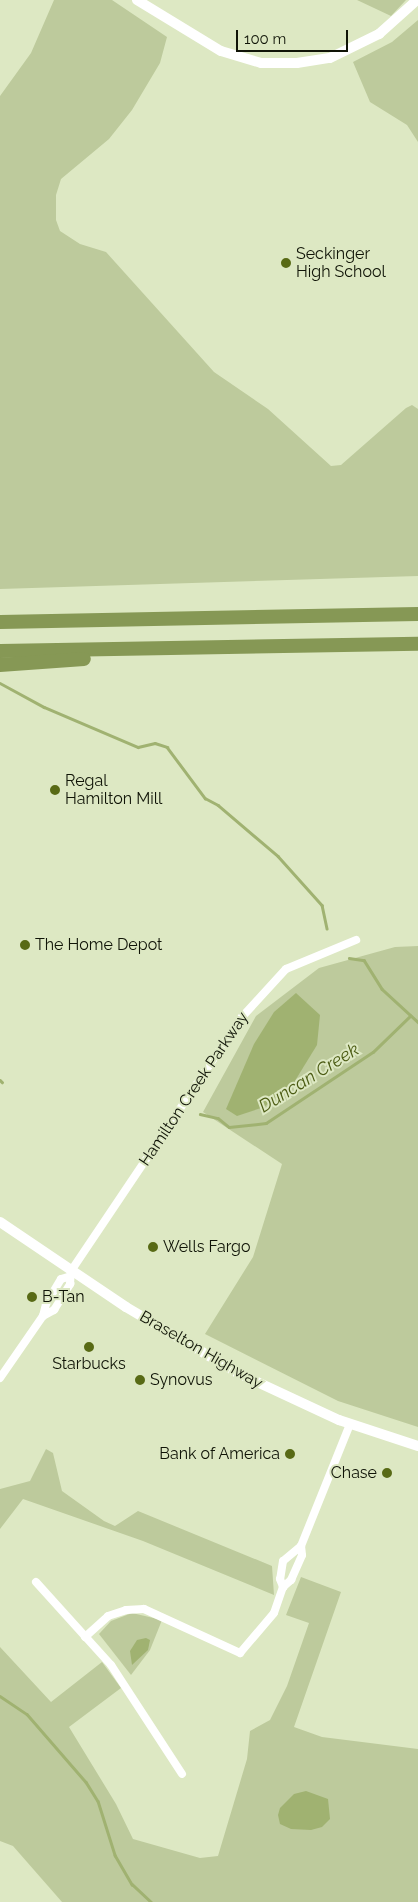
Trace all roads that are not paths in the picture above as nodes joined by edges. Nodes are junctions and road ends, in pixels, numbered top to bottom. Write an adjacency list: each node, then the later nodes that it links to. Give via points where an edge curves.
1 (137, 0): 2 (main road, via 221,51 261,63 297,63 330,58 379,34)
2 (417, 0)
3 (418, 614): 4 (highway)
4 (0, 622)
5 (418, 644): 6 (highway)
6 (200, 647): 7 (highway); 8 (highway)
7 (0, 651)
8 (0, 665)
9 (356, 940): 11 (street, Hamilton Creek Parkway, via 286,969 242,1017)
10 (0, 1222): 11 (main road, Braselton Highway)
11 (70, 1274): 12 (street, Hamilton Creek Parkway, via 61,1279 46,1304 43,1316); 13 (main road, Braselton Highway, via 239,1374)
12 (0, 1378)
13 (350, 1424): 14 (main road, Braselton Highway); 15 (street)
14 (418, 1446)
15 (300, 1546): 17 (street, via 302,1555 291,1580); 17 (street, via 283,1561 280,1579)
16 (36, 1582): 18 (street)
17 (283, 1587): 18 (street, via 274,1613 240,1653 144,1609 108,1616)
18 (85, 1637): 19 (street, via 112,1665)
19 (182, 1774)

